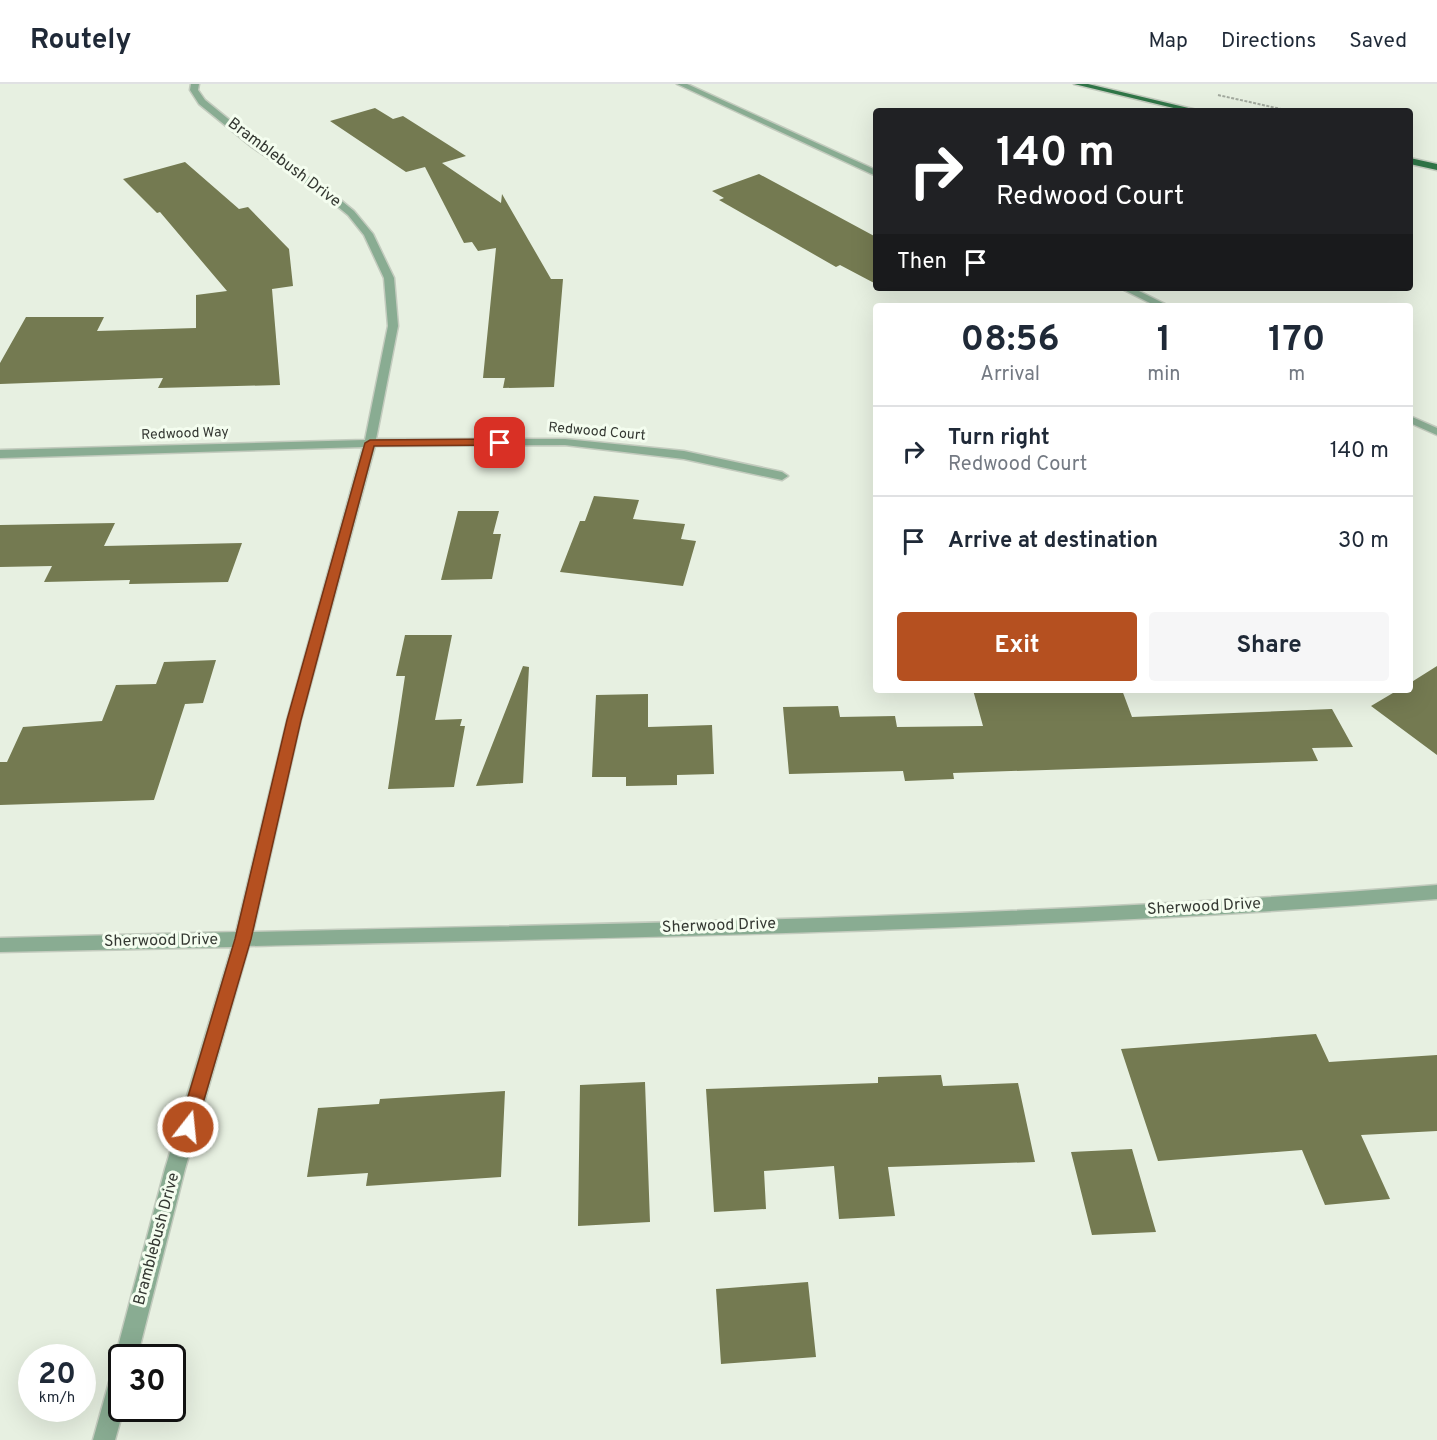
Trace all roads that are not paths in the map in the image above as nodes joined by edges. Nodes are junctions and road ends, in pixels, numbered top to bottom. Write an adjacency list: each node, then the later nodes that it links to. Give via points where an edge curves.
1 (195, 84): 12 (street, Bramblebush Drive, via 194,90 202,102 351,213 381,255 389,278 393,327)
2 (681, 84): 7 (street)
3 (1078, 84): 4 (main road)
4 (1184, 108)
5 (1413, 162): 6 (main road)
6 (1437, 167)
7 (873, 172)
8 (1132, 291): 9 (street)
9 (1158, 303)
10 (1413, 420): 11 (street)
11 (1437, 432)
12 (370, 443): 13 (street, Redwood Way); 14 (street, Redwood Court, via 565,442 684,455); 16 (street, Bramblebush Drive, via 294,720)
13 (0, 454)
14 (782, 476)
15 (1437, 892): 16 (street, Sherwood Drive, via 1032,916)
16 (243, 939): 17 (street, Sherwood Drive); 18 (street, Bramblebush Drive, via 175,1169)
17 (0, 945)
18 (130, 1344)
19 (110, 1422): 20 (street)
20 (105, 1440)

